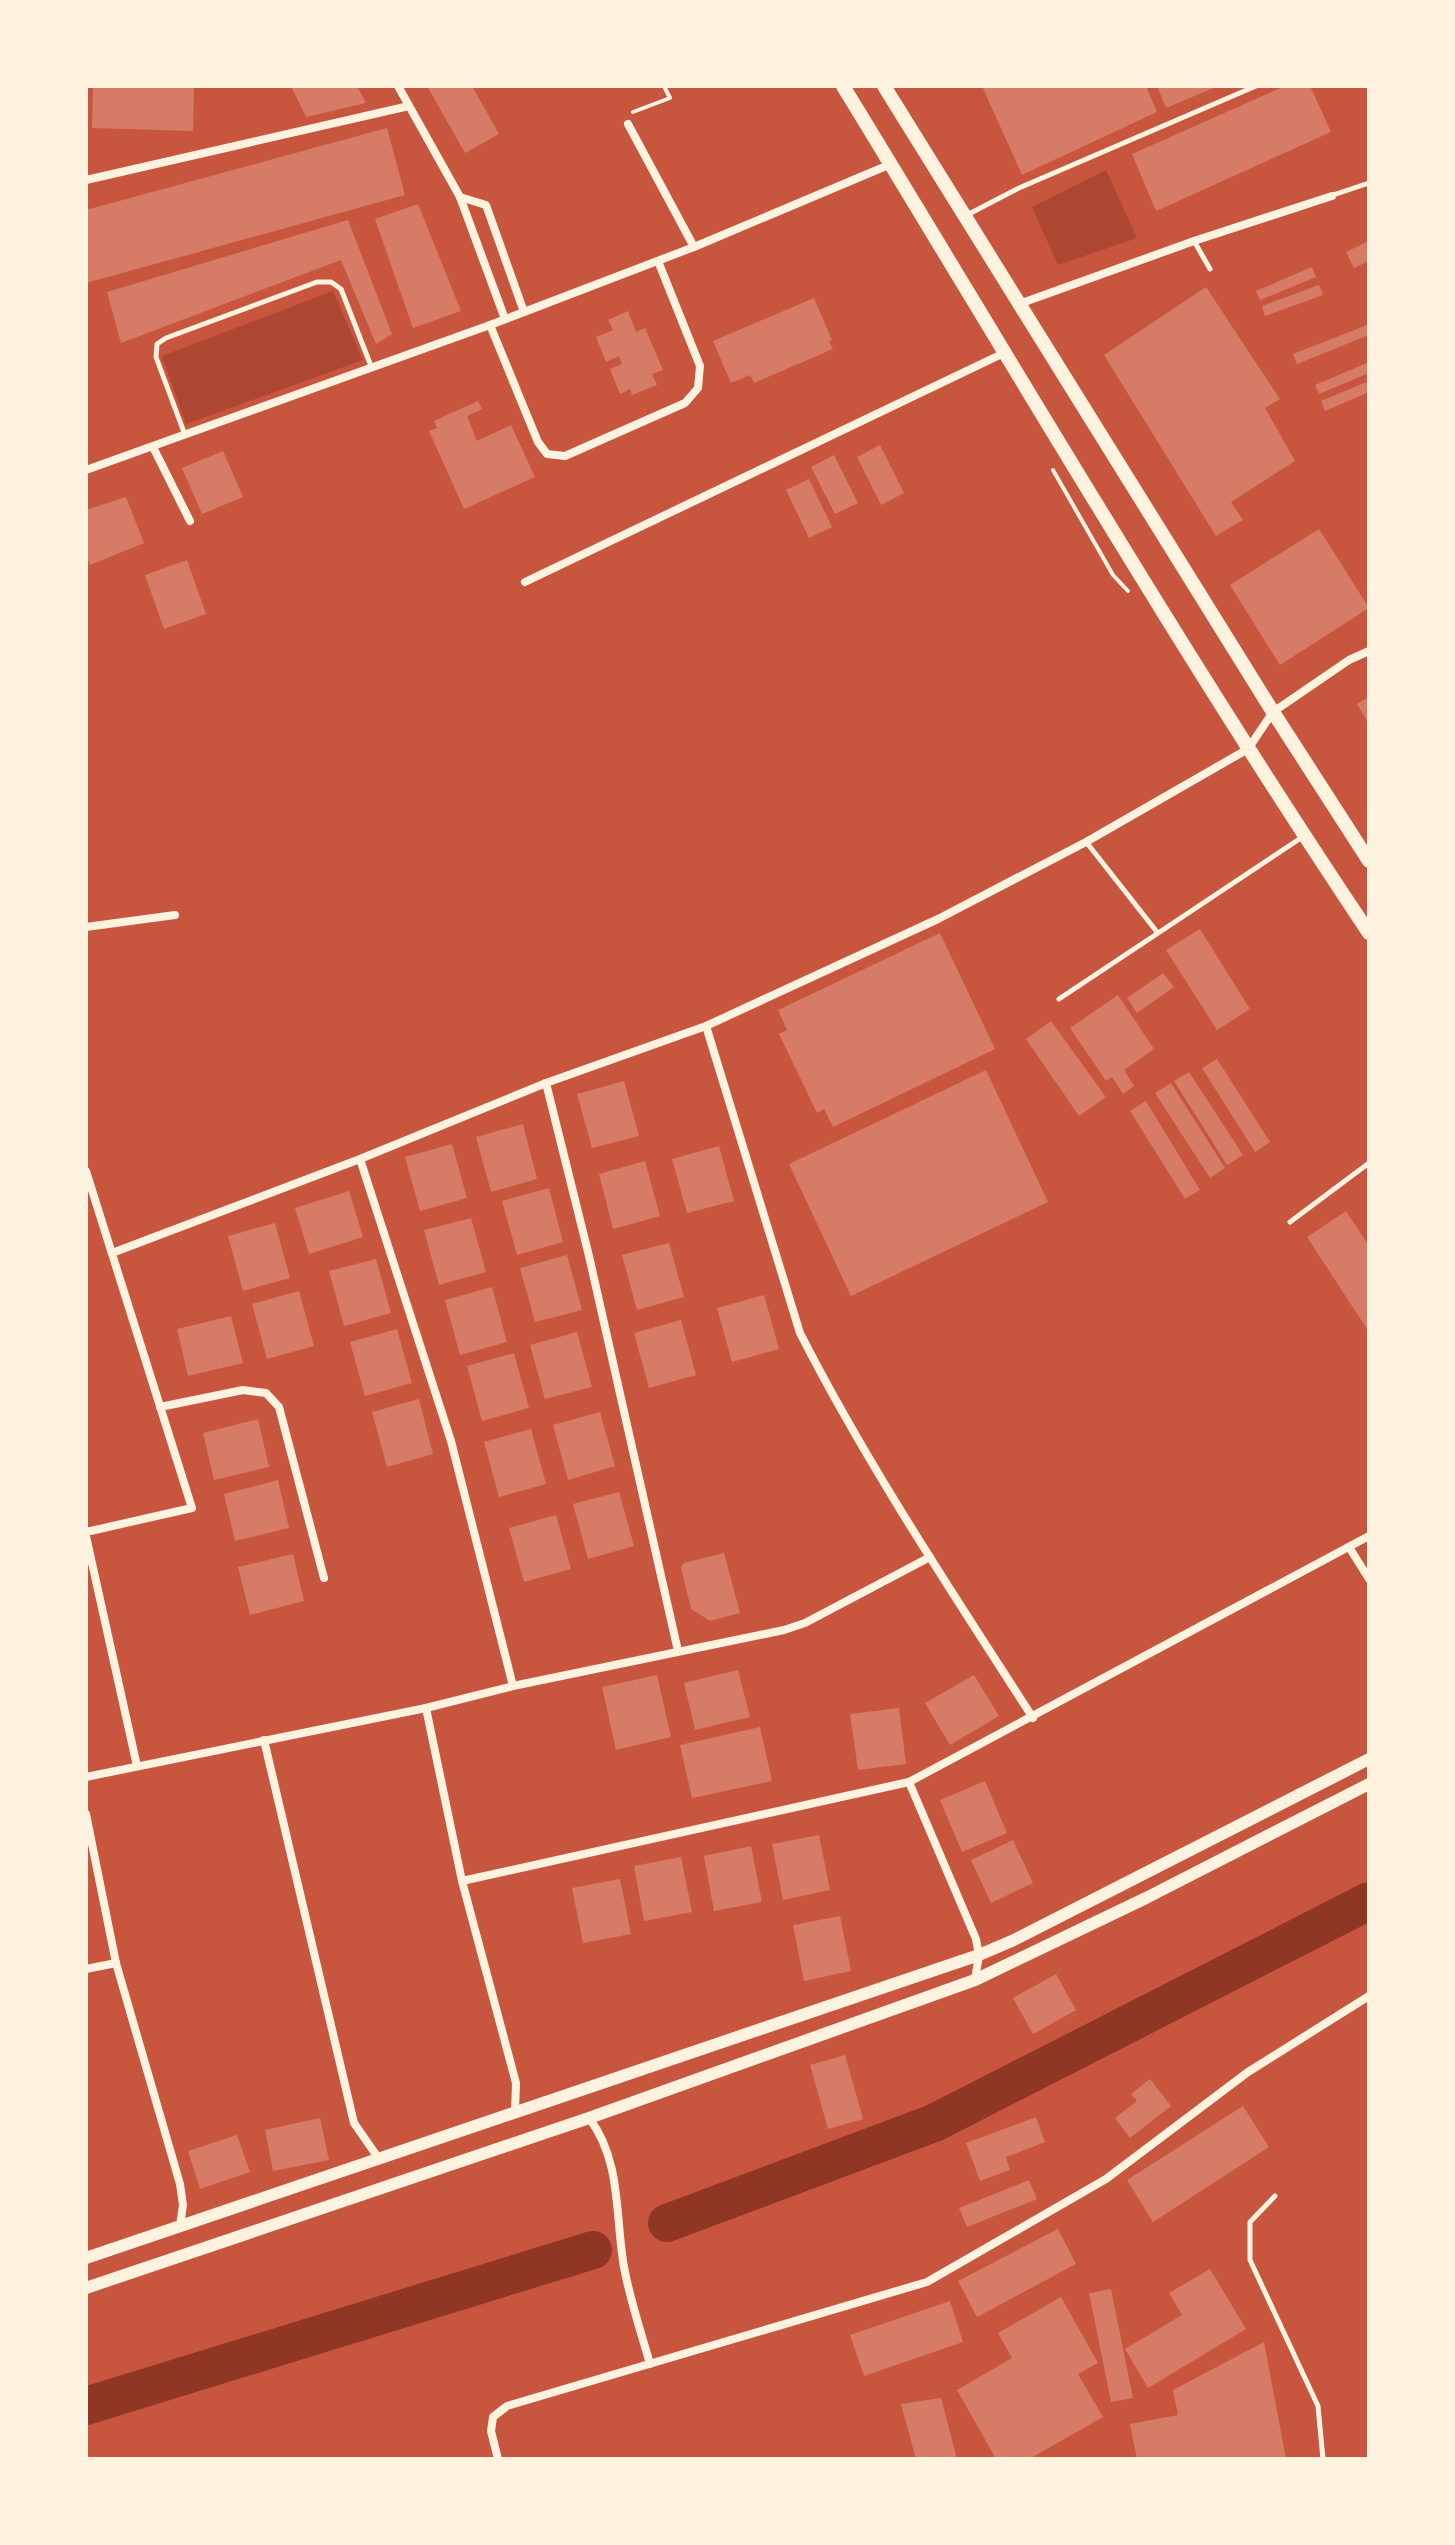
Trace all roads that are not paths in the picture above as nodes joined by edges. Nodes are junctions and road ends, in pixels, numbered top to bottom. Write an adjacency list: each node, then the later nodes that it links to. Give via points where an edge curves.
1 (398, 86): 5 (street)
2 (843, 86): 7 (main road)
3 (884, 86): 12 (main road)
4 (1256, 86): 12 (lane)
5 (409, 106): 8 (street); 11 (street)
6 (628, 124): 14 (street)
7 (891, 164): 14 (street); 21 (main road)
8 (86, 180)
9 (1369, 183): 10 (lane)
10 (1332, 196): 13 (street)
11 (460, 197): 18 (street, via 486,205); 19 (street)
12 (966, 216): 17 (main road)
13 (1194, 241): 16 (lane); 17 (street)
14 (694, 247): 15 (street)
15 (658, 261): 18 (street); 20 (street, via 700,366 698,388 685,403 565,456 547,454 538,442)
16 (1210, 269)
17 (1018, 304): 29 (main road)
18 (524, 312): 19 (street)
19 (505, 319): 20 (street)
20 (490, 325): 22 (street)
21 (1004, 353): 27 (street); 30 (main road)
22 (371, 366): 23 (street); 23 (lane, via 341,289 331,282 317,282 180,332 157,344 156,357)
23 (185, 435): 24 (street)
24 (153, 447): 25 (street); 26 (street)
25 (86, 470)
26 (190, 521)
27 (525, 582)
28 (1369, 651): 29 (street)
29 (1273, 712): 30 (street); 33 (main road)
30 (1248, 749): 31 (main road); 32 (street)
31 (1304, 836): 36 (lane); 37 (main road)
32 (1086, 842): 36 (lane); 39 (street, via 938,919)
33 (1369, 861)
34 (175, 915): 35 (street)
35 (86, 927)
36 (1157, 933): 38 (lane)
37 (1369, 933)
38 (1059, 999)
39 (706, 1026): 40 (street); 50 (street, via 800,1333)
40 (546, 1083): 41 (street); 53 (street)
41 (360, 1159): 45 (street); 54 (street, via 451,1441)
42 (1369, 1163): 44 (lane)
43 (86, 1171): 45 (street)
44 (1290, 1222)
45 (112, 1253): 46 (street)
46 (160, 1407): 47 (street, via 192,1508); 51 (street, via 243,1390 266,1393 279,1407)
47 (86, 1534): 59 (street)
48 (1369, 1536): 49 (street)
49 (1349, 1547): 52 (street); 56 (street)
50 (930, 1557): 53 (street, via 805,1623); 56 (street)
51 (324, 1578)
52 (1369, 1579)
53 (678, 1651): 54 (street)
54 (513, 1686): 55 (street)
55 (426, 1708): 57 (street); 64 (street)
56 (1033, 1718): 61 (street)
57 (264, 1740): 59 (street); 72 (street, via 354,2123)
58 (1369, 1759): 65 (street)
59 (137, 1766): 60 (street)
60 (86, 1777)
61 (909, 1782): 64 (street); 65 (street)
62 (1369, 1784): 68 (street)
63 (86, 1814): 66 (street)
64 (462, 1881): 70 (street, via 516,2083)
65 (979, 1955): 68 (street); 70 (street)
66 (116, 1963): 67 (street); 74 (street, via 180,2184)
67 (86, 1969)
68 (975, 1980): 71 (street)
69 (1369, 1996): 77 (street, via 1248,2072 1106,2179 927,2282)
70 (515, 2112): 72 (street)
71 (589, 2118): 76 (street); 77 (street, via 601,2134 618,2197 624,2266)
72 (379, 2159): 74 (street)
73 (1275, 2196): 79 (lane, via 1250,2222 1250,2260 1318,2406)
74 (180, 2226): 75 (street)
75 (86, 2258)
76 (86, 2288)
77 (650, 2364): 78 (street, via 507,2406 493,2417)
78 (498, 2459)
79 (1323, 2459)

